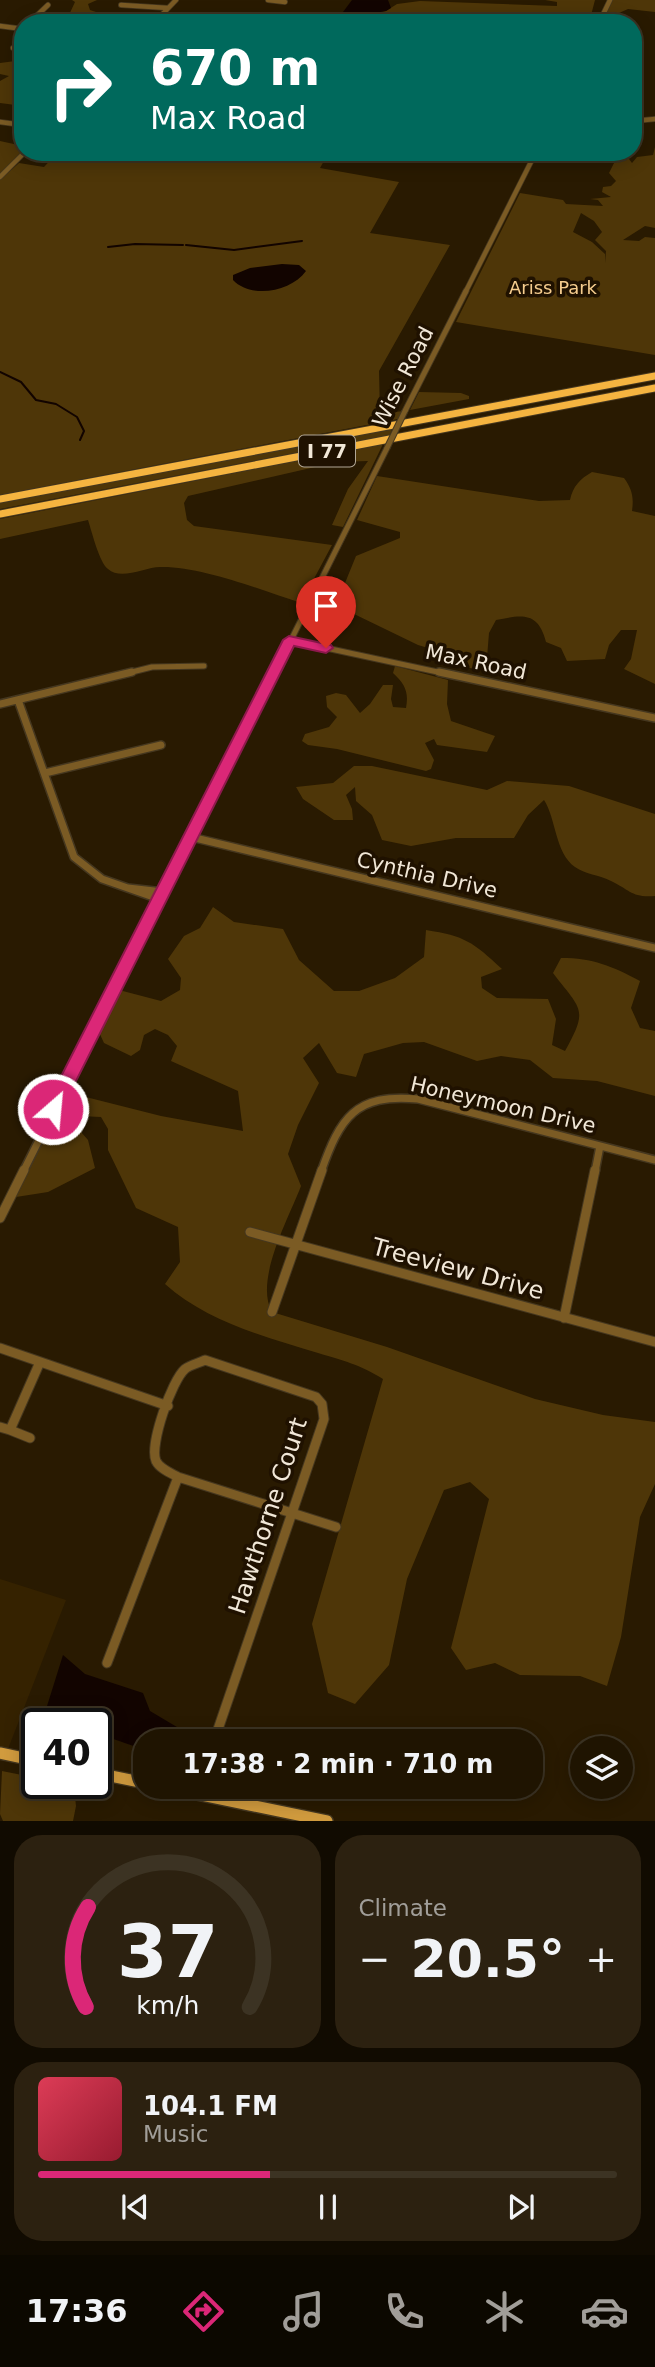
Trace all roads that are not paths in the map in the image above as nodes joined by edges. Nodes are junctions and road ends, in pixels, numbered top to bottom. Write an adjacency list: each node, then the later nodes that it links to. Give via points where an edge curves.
1 (176, 0): 6 (street)
2 (268, 0): 3 (street)
3 (285, 2)
4 (48, 5): 7 (street)
5 (121, 5): 6 (street)
6 (168, 8): 8 (street)
7 (38, 14)
8 (162, 14)
9 (16, 161): 11 (street)
10 (531, 161): 16 (street, Wise Road, bridge)
11 (0, 177)
12 (655, 376): 14 (highway, I 77)
13 (655, 388): 15 (highway, I 77)
14 (0, 499)
15 (0, 514)
16 (289, 640): 20 (street, Max Road); 23 (street, Wise Road)
17 (204, 666): 18 (street, via 152,667)
18 (18, 700): 19 (street); 22 (street)
19 (0, 704)
20 (655, 718)
21 (161, 745): 22 (street)
22 (45, 773): 24 (street, via 74,857 86,871 133,892)
23 (191, 837): 24 (street, Wise Road); 25 (street, Cynthia Drive)
24 (161, 895): 28 (street, Wise Road)
25 (655, 948)
26 (600, 1146): 27 (street, Honeymoon Drive); 30 (street, Honeymoon Drive, via 418,1099 374,1101 348,1115 334,1134); 32 (street)
27 (655, 1160)
28 (0, 1218)
29 (250, 1231): 30 (street, Treeview Drive)
30 (294, 1245): 31 (street, Honeymoon Drive); 32 (street, Treeview Drive)
31 (272, 1312)
32 (565, 1318): 33 (street, Treeview Drive)
33 (655, 1342)
34 (0, 1348): 35 (street)
35 (40, 1362): 36 (street); 37 (street)
36 (168, 1406): 39 (street, via 154,1442 156,1459); 40 (street, Hawthorne Court, via 184,1370 205,1360 320,1400 324,1419)
37 (5, 1428): 38 (street)
38 (30, 1438)
39 (178, 1477): 40 (street); 42 (street)
40 (292, 1512): 41 (street); 43 (street, Hawthorne Court)
41 (336, 1527)
42 (107, 1663)
43 (218, 1729)
44 (0, 1753): 45 (main road)
45 (21, 1757)
46 (112, 1776): 47 (main road)
47 (133, 1781)
48 (235, 1799): 49 (main road)
49 (327, 1821)

